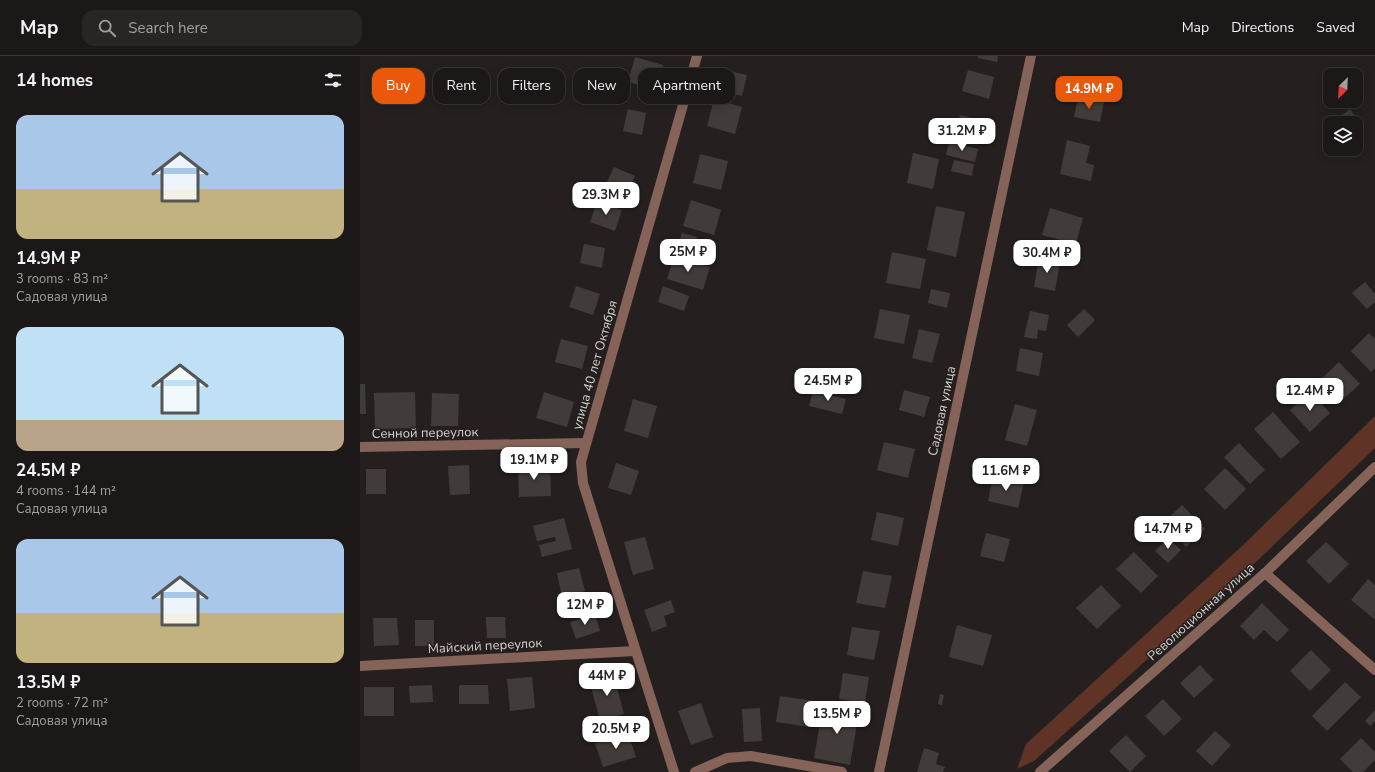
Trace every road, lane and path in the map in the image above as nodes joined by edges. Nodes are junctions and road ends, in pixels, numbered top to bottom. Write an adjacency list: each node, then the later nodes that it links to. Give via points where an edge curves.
1 (697, 56): 3 (street, улица 40 лет Октября)
2 (1031, 56): 13 (street, Садовая улица)
3 (586, 443): 4 (street, Сенной переулок); 7 (street, улица 40 лет Октября, via 580,462 583,483)
4 (360, 447)
5 (1375, 468): 6 (street, Революционная улица)
6 (1264, 573): 9 (street); 14 (street, Революционная улица)
7 (635, 651): 8 (street, Майский переулок); 10 (street, улица 40 лет Октября)
8 (360, 666)
9 (1375, 670)
10 (674, 772)
11 (695, 772): 12 (street, via 727,758 751,756)
12 (842, 772)
13 (879, 772)
14 (1040, 772)

